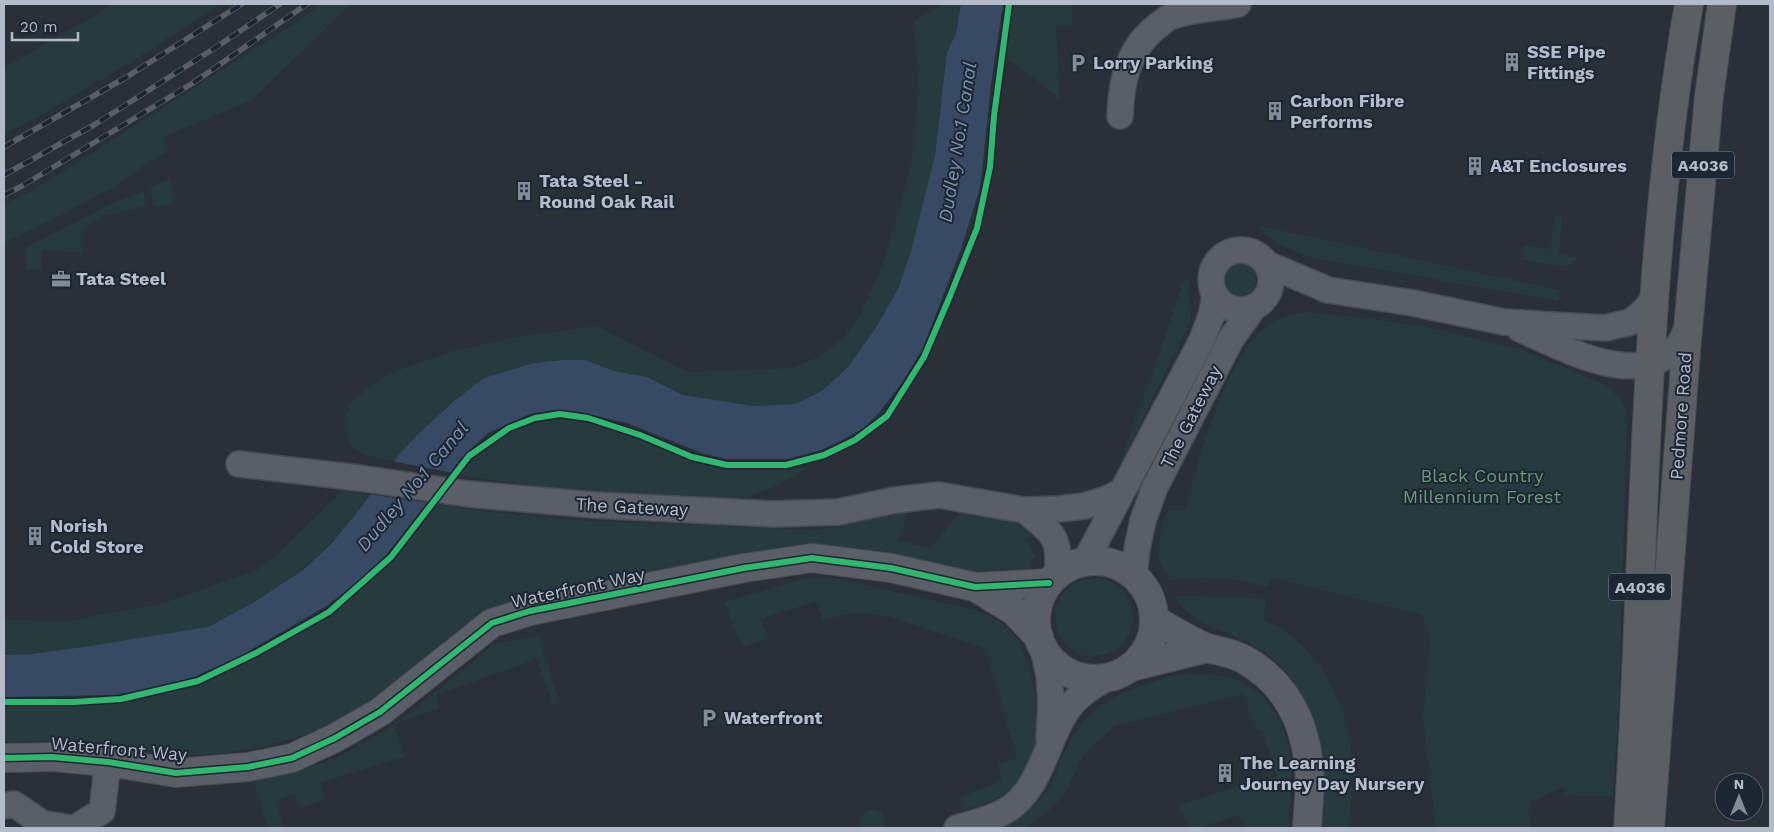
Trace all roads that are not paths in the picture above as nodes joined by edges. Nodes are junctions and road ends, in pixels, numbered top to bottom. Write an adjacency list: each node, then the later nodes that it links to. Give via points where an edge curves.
1 (1238, 4): 4 (street, via 1171,16 1148,32 1134,50 1126,68 1120,95)
2 (1689, 4): 8 (highway, Pedmore Road / A4036, via 1666,172)
3 (1722, 4): 11 (highway, Pedmore Road / A4036, via 1709,96)
4 (1120, 116)
5 (1266, 264): 6 (street, The Gateway); 7 (street, The Gateway, via 1247,251 1236,250 1227,254 1216,262 1212,270); 9 (street, The Gateway, via 1271,284)
6 (1328, 290): 9 (street, The Gateway); 10 (street, The Gateway)
7 (1215, 296): 9 (street, The Gateway, via 1235,310 1245,310); 18 (street, The Gateway, via 1202,340)
8 (1655, 297): 12 (street, The Gateway, via 1631,322); 13 (highway, Pedmore Road / A4036)
9 (1260, 302): 21 (street, The Gateway, via 1231,339 1155,487 1143,520)
10 (1504, 322): 12 (street, The Gateway); 14 (street, The Gateway)
11 (1688, 326): 13 (street, via 1680,343); 15 (highway, Pedmore Road / A4036)
12 (1605, 328): 13 (street, The Gateway, via 1640,340)
13 (1657, 355): 14 (street, The Gateway, via 1637,366); 15 (street); 16 (highway, Pedmore Road / A4036)
14 (1611, 365): 16 (street, The Gateway, via 1632,376)
15 (1684, 380): 37 (highway, Pedmore Road / A4036)
16 (1648, 400): 36 (highway, Pedmore Road / A4036)
17 (239, 464): 19 (street, The Gateway, via 468,494 594,505 774,514 838,512 939,495)
18 (1121, 492): 19 (street, The Gateway, via 1084,506); 20 (street, The Gateway)
19 (1024, 510): 22 (street, The Gateway, via 1055,538 1059,556)
20 (1085, 562): 21 (street, Waterfront Way, via 1111,563); 22 (street, Waterfront Way, via 1067,568)
21 (1134, 576): 24 (street, Waterfront Way, via 1149,596)
22 (1053, 579): 23 (street, Waterfront Way); 25 (street, via 1040,600 1036,618)
23 (975, 587): 25 (street, Waterfront Way, via 1014,611); 30 (street, Waterfront Way, via 891,568 812,558 744,568 530,611 492,623 380,712 336,738 292,758 248,767 176,773)
24 (1154, 620): 26 (street, Waterfront Way); 27 (street, Waterfront Way, via 1148,646 1140,657)
25 (1041, 642): 27 (street, Waterfront Way, via 1050,657 1067,672 1100,678); 28 (street, via 1050,684)
26 (1208, 648): 27 (street, Waterfront Way); 35 (street, Waterfront Way, via 1244,659 1269,676 1284,693 1297,719 1309,768)
27 (1120, 671): 28 (street, via 1082,694 1068,710)
28 (1048, 749): 34 (street, via 1024,796 1008,810)
29 (4, 758): 30 (street, Waterfront Way, via 52,757)
30 (108, 762): 33 (street, via 102,811)
31 (4, 806): 32 (street, via 14,804 42,822)
32 (69, 828)
33 (75, 828)
34 (957, 828)
35 (1307, 828)
36 (1628, 828)
37 (1650, 828)

